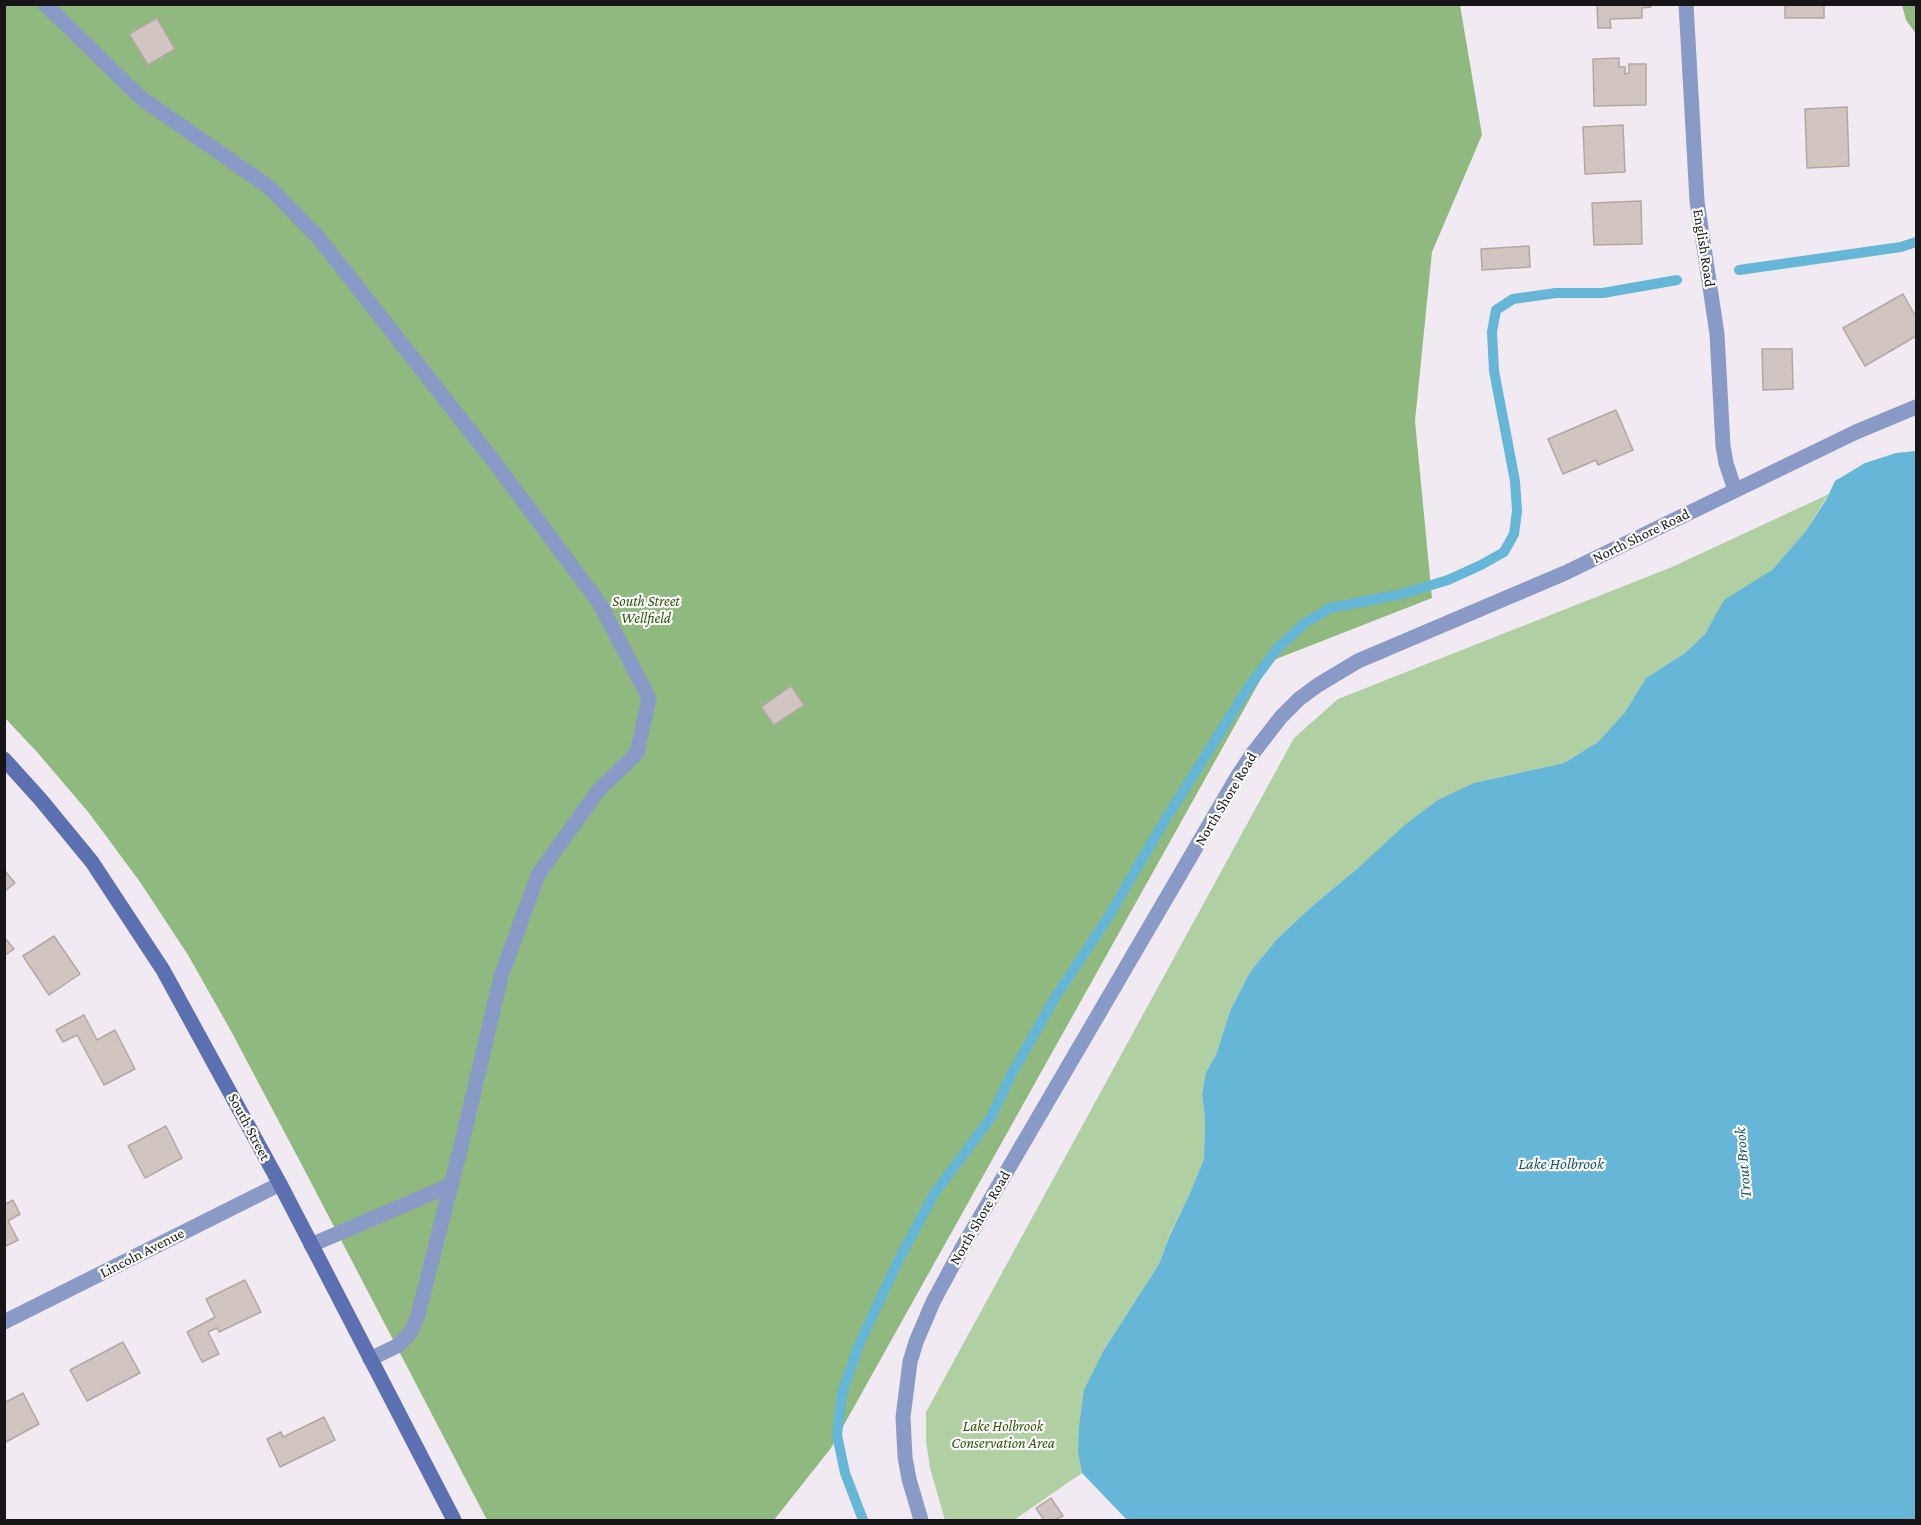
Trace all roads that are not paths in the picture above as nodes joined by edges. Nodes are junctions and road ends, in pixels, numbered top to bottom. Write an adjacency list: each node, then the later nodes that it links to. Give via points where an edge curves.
1 (45, 4): 7 (street, via 141,98 269,187 318,237 600,604 649,698 637,753 597,792 538,875 501,976)
2 (1686, 4): 4 (street, English Road, via 1697,201 1717,334 1726,463)
3 (1917, 407): 4 (street, North Shore Road)
4 (1736, 490): 12 (street, North Shore Road, via 1565,573 1358,660 1299,699 1267,734 1237,777 962,1248 924,1322 910,1362 903,1417 905,1457)
5 (4, 759): 6 (main road, South Street, via 67,831 142,936)
6 (280, 1184): 8 (main road, South Street); 9 (street, Lincoln Avenue)
7 (451, 1185): 8 (street); 10 (street, via 412,1330 399,1345)
8 (311, 1245): 10 (main road, South Street)
9 (4, 1322)
10 (370, 1359): 11 (main road, South Street)
11 (454, 1521)
12 (921, 1521)

